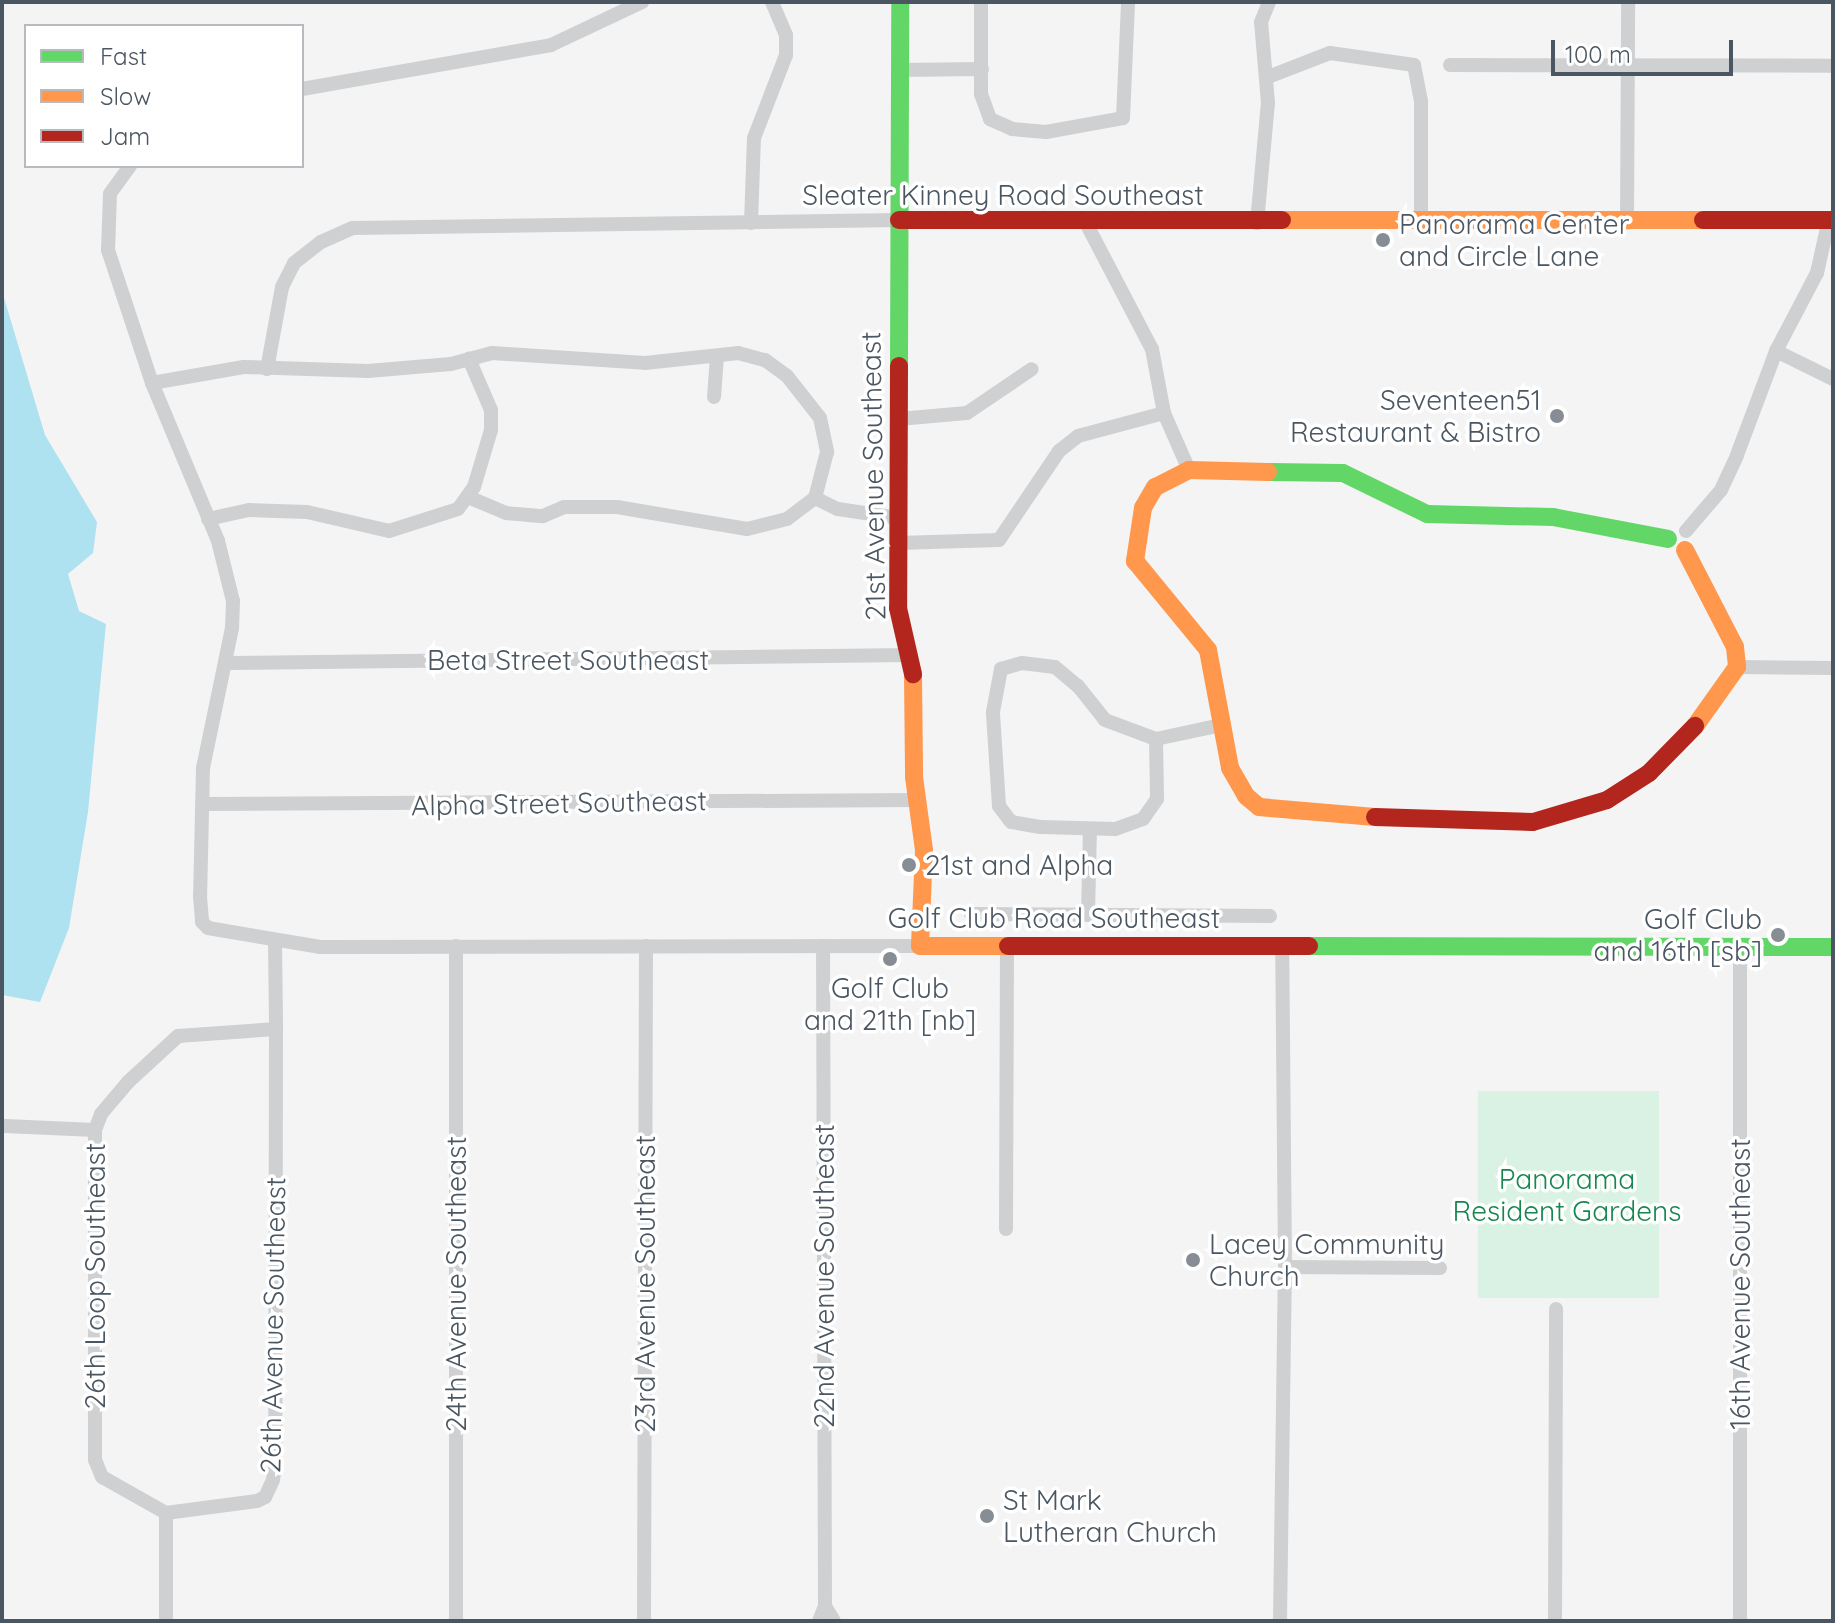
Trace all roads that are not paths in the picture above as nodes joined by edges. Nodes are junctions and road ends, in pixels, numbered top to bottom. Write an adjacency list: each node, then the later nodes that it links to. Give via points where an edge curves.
1 (642, 2): 14 (street, via 551,45)
2 (772, 2): 18 (street, via 786,35 786,55 754,138)
3 (900, 2): 12 (street, 21st Avenue Southeast)
4 (981, 2): 11 (street)
5 (1128, 2): 11 (street, via 1122,56 1128,106 1116,122 1046,132 1012,129 990,119 981,94)
6 (1269, 2): 13 (street, via 1261,22)
7 (1628, 2): 10 (street)
8 (1450, 65): 10 (street)
9 (1833, 66): 10 (street)
10 (1628, 67): 22 (street)
11 (982, 69): 12 (street)
12 (899, 70): 16 (street, 21st Avenue Southeast)
13 (1268, 77): 20 (street); 21 (street, via 1330,53 1406,60 1418,72)
14 (304, 89)
15 (129, 168): 30 (street, via 110,194 108,250)
16 (899, 220): 18 (street, Sleater Kinney Road Southeast); 19 (street, Sleater Kinney Road Southeast); 33 (street, 21st Avenue Southeast)
17 (1831, 220): 22 (street, Sleater Kinney Road Southeast); 23 (street)
18 (751, 223): 27 (street, Sleater Kinney Road Southeast, via 353,228 321,242 294,263 282,287)
19 (1086, 223): 20 (street, Sleater Kinney Road Southeast); 32 (street, via 1152,349)
20 (1257, 223): 21 (street, Sleater Kinney Road Southeast)
21 (1421, 223): 22 (street, Sleater Kinney Road Southeast)
22 (1627, 223)
23 (1829, 244): 24 (street)
24 (1776, 351): 29 (street); 40 (street, via 1721,490)
25 (717, 356): 26 (street, via 631,362 492,353); 31 (street); 36 (street, via 738,353 765,360 808,398 826,437 823,479)
26 (469, 359): 27 (street, via 368,371); 35 (street, via 491,410 491,430)
27 (267, 369): 30 (street, via 206,371)
28 (1032, 369): 33 (street, via 967,413)
29 (1833, 379)
30 (152, 383): 38 (street)
31 (714, 397)
32 (1164, 413): 34 (street); 41 (street, via 1078,436 1059,451 999,540)
33 (899, 419): 37 (street, 21st Avenue Southeast)
34 (1189, 470): 39 (street, via 1343,473 1427,514 1553,517); 46 (street, via 1155,487 1143,508 1135,561 1208,650)
35 (468, 497): 36 (street, via 506,513 632,508 747,529 787,519); 38 (street, via 436,518 389,531 307,512 249,510)
36 (815, 498): 37 (street, via 838,509)
37 (898, 518): 41 (street, 21st Avenue Southeast)
38 (208, 519): 43 (street, via 229,573 233,601)
39 (1668, 539)
40 (1686, 540): 44 (street, via 1735,647)
41 (898, 543): 42 (street, 21st Avenue Southeast, via 900,626)
42 (911, 655): 43 (street, Beta Street Southeast); 48 (street, 21st Avenue Southeast)
43 (226, 663): 49 (street, via 207,740)
44 (1737, 667): 45 (street); 46 (street, via 1681,746 1649,773 1607,800 1533,822 1414,820 1259,807 1230,768)
45 (1833, 668)
46 (1221, 725): 47 (street)
47 (1156, 739): 50 (street, via 1154,810 1115,829); 50 (street, via 1105,720 1055,667 1022,663 1001,669 993,712 999,806 1011,822)
48 (916, 800): 49 (street, Alpha Street Southeast); 58 (street, 21st Avenue Southeast, via 924,850)
49 (203, 804): 54 (street, Golf Club Road Southeast, via 202,922 208,928)
50 (1090, 829): 52 (street)
51 (971, 914): 52 (street)
52 (1088, 915): 53 (street)
53 (1270, 916)
54 (275, 941): 55 (street, Golf Club Road Southeast, via 320,947); 63 (street, 26th Avenue Southeast)
55 (456, 946): 56 (street, Golf Club Road Southeast); 73 (street, 24th Avenue Southeast)
56 (646, 946): 57 (street, Golf Club Road Southeast); 74 (street, 23rd Avenue Southeast)
57 (823, 946): 58 (street, Golf Club Road Southeast); 71 (street, 22nd Avenue Southeast)
58 (920, 946): 59 (street, Golf Club Road Southeast)
59 (1007, 946): 60 (street, Golf Club Road Southeast); 66 (street)
60 (1282, 946): 61 (street, Golf Club Road Southeast); 67 (street)
61 (1740, 946): 62 (street, Golf Club Road Southeast); 79 (street, 16th Avenue Southeast)
62 (1833, 947)
63 (276, 1029): 65 (street, 26th Loop Southeast, via 178,1036 128,1082 101,1114); 70 (street, 26th Avenue Southeast, via 273,1480 257,1501)
64 (5, 1126): 65 (street)
65 (95, 1130): 70 (street, 26th Loop Southeast, via 95,1460 102,1477)
66 (1006, 1229)
67 (1285, 1267): 68 (street); 77 (street)
68 (1440, 1268)
69 (1556, 1309): 78 (street)
70 (166, 1513): 72 (street)
71 (825, 1606): 75 (street, 22nd Avenue Southeast); 76 (street)
72 (166, 1621)
73 (456, 1621)
74 (644, 1621)
75 (819, 1621)
76 (834, 1621)
77 (1280, 1621)
78 (1555, 1621)
79 (1740, 1621)

